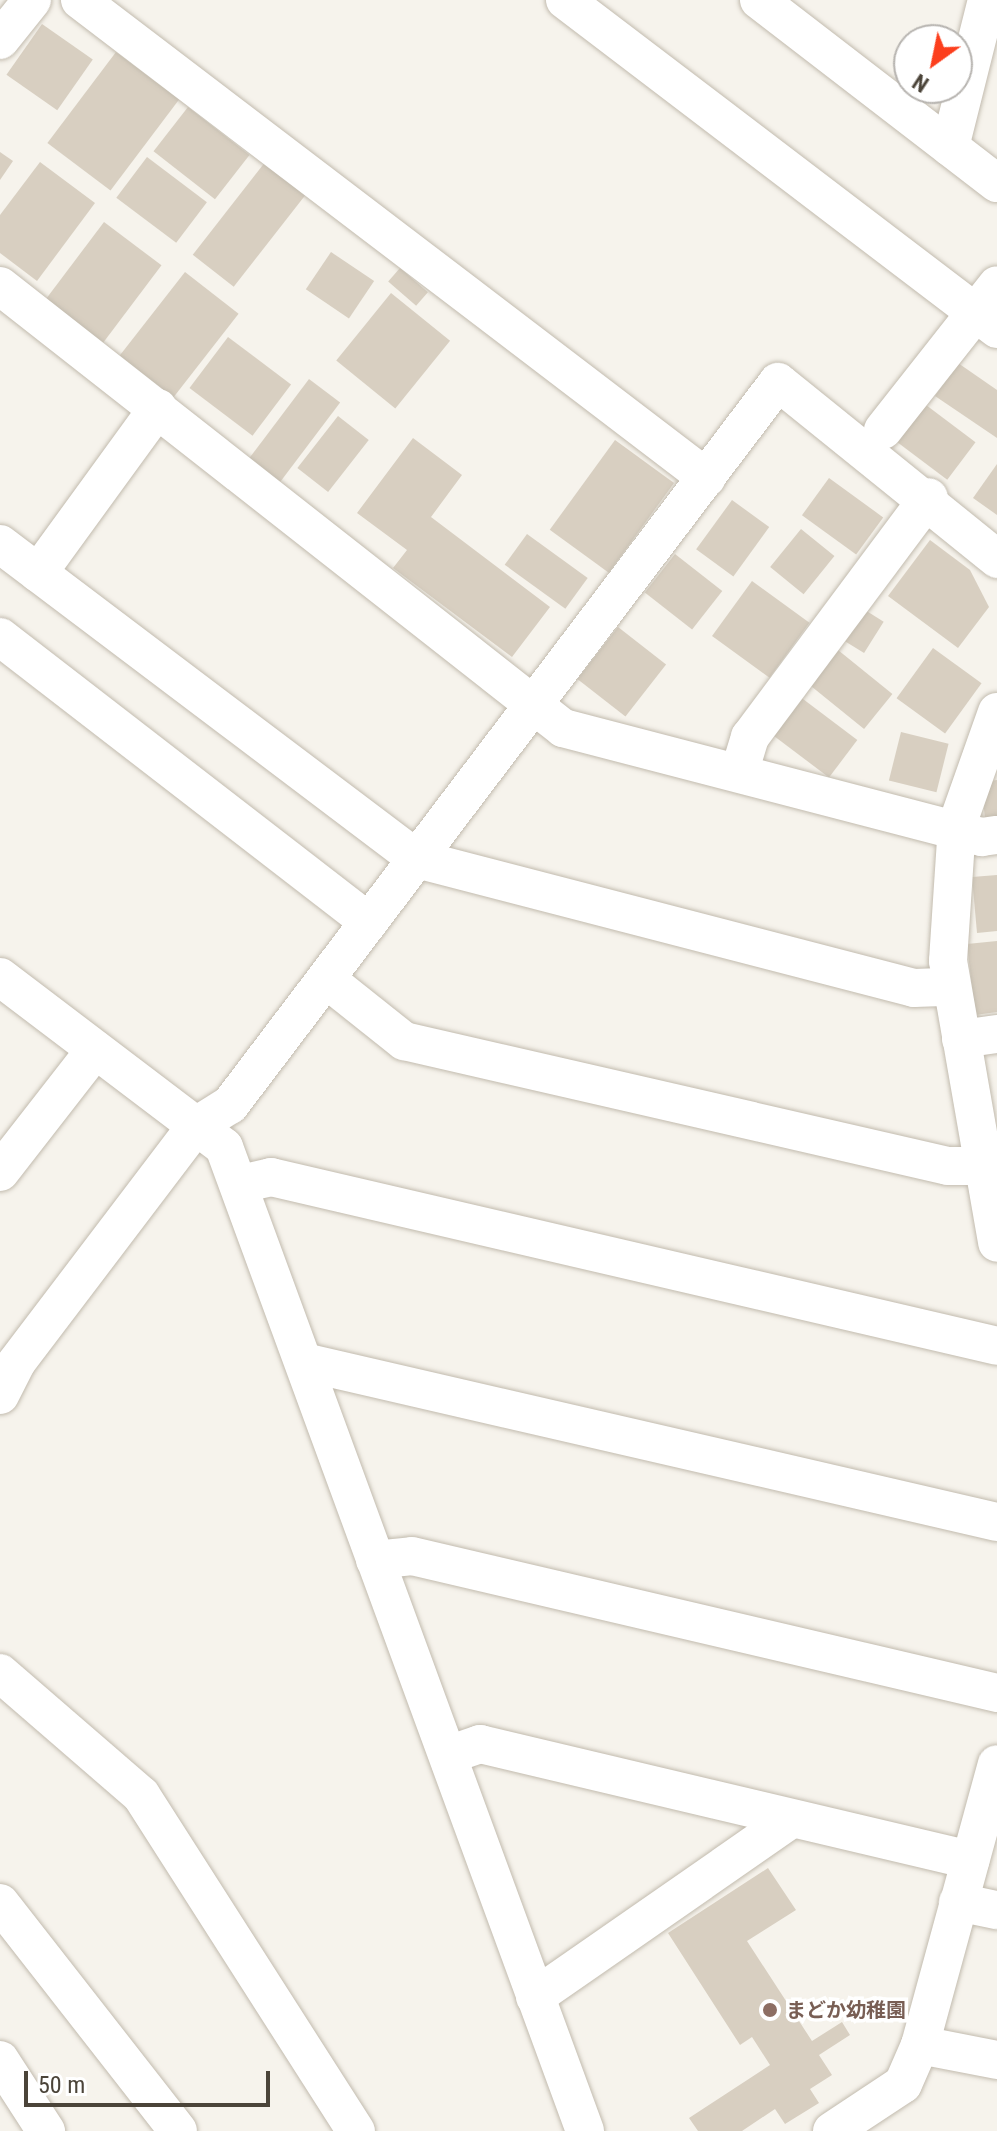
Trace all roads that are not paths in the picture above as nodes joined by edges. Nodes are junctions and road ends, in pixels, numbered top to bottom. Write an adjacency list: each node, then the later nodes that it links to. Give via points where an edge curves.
1 (32, 0): 6 (street)
2 (80, 0): 13 (street)
3 (565, 0): 10 (street)
4 (987, 0): 7 (street)
5 (777, 5): 7 (street)
6 (0, 40)
7 (950, 147): 8 (street)
8 (997, 183)
9 (7, 305): 11 (street)
10 (990, 309): 12 (street)
11 (158, 408): 17 (street); 19 (street)
12 (883, 430)
13 (707, 478): 14 (street, via 778,382); 19 (street)
14 (929, 497): 16 (street); 21 (street, via 750,737)
15 (0, 544): 17 (street)
16 (997, 559)
17 (38, 573): 24 (street)
18 (0, 637): 25 (street)
19 (537, 701): 21 (street, via 563,728); 24 (street)
20 (997, 712): 22 (street)
21 (739, 773): 22 (street)
22 (957, 825): 23 (street, via 982,837); 28 (street)
23 (997, 835)
24 (417, 859): 25 (street); 28 (street, via 914,988)
25 (369, 922): 27 (street)
26 (0, 977): 30 (street)
27 (326, 979): 31 (street, via 230,1105); 32 (street, via 404,1041 948,1166)
28 (950, 987): 29 (street)
29 (979, 1037): 32 (street)
30 (95, 1050): 31 (street); 33 (street)
31 (196, 1126): 34 (street, via 224,1147); 38 (street, via 16,1363)
32 (983, 1166): 35 (street)
33 (0, 1172)
34 (241, 1184): 36 (street, via 271,1177); 37 (street)
35 (997, 1239)
36 (997, 1346)
37 (304, 1362): 39 (street); 40 (street)
38 (0, 1395)
39 (997, 1522)
40 (375, 1560): 42 (street, via 412,1556); 43 (street)
41 (0, 1673): 56 (street, via 141,1795)
42 (997, 1693)
43 (448, 1755): 45 (street, via 480,1744); 50 (street)
44 (997, 1764): 46 (street)
45 (791, 1819): 46 (street); 50 (street)
46 (970, 1860): 47 (street)
47 (958, 1902): 49 (street); 51 (street)
48 (0, 1903): 55 (street)
49 (997, 1910)
50 (535, 1997): 57 (street)
51 (920, 2045): 53 (street); 58 (street, via 903,2084)
52 (0, 2060): 54 (street)
53 (997, 2060)
54 (46, 2131)
55 (178, 2131)
56 (356, 2131)
57 (585, 2131)
58 (832, 2131)

